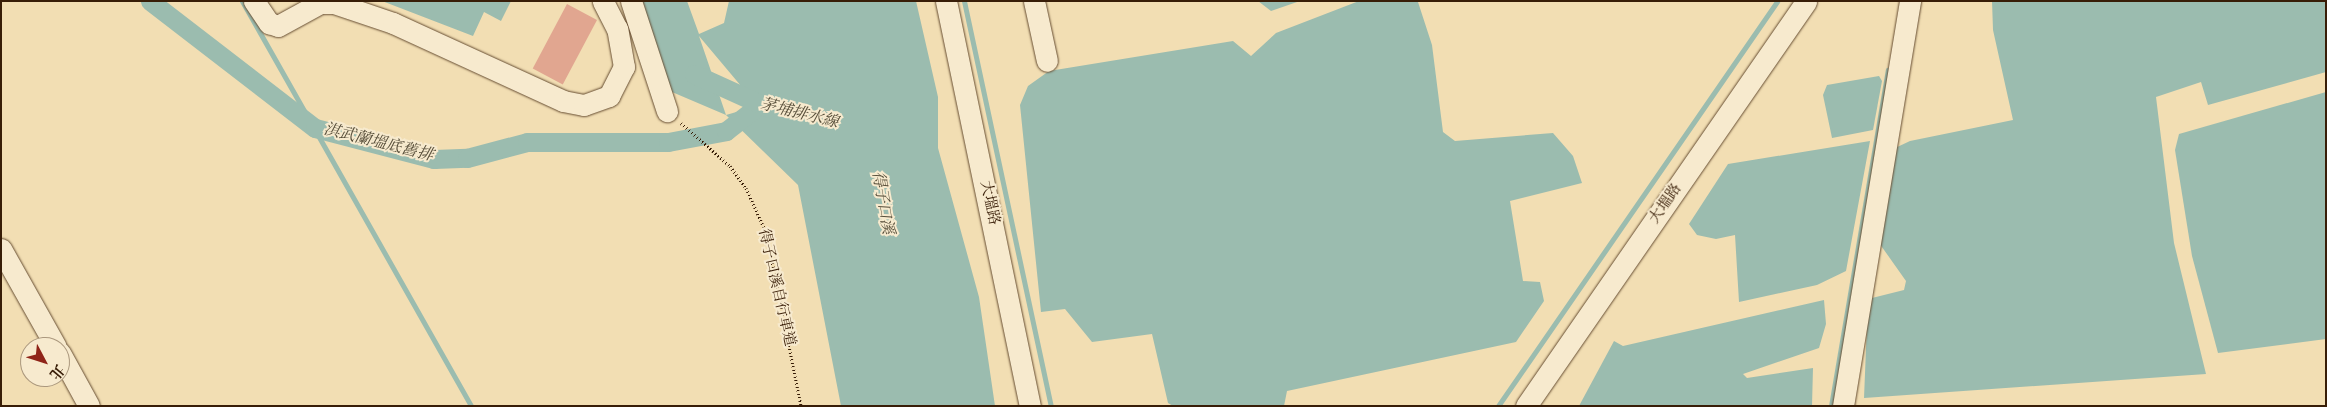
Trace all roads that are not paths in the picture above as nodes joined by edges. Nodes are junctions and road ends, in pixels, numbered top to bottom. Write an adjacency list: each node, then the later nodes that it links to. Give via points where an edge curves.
1 (254, 1): 2 (street, via 268,23 278,26 320,3 334,3 393,23 563,101 584,105 609,96 624,67 617,29)
2 (603, 1)
3 (631, 1): 9 (street)
4 (946, 1): 14 (street, 大塭路)
5 (1034, 1): 8 (street)
6 (1806, 1): 15 (street, 大塭路)
7 (1910, 1): 16 (street)
8 (1047, 62)
9 (667, 111)
10 (1, 249): 11 (street)
11 (50, 337)
12 (70, 371): 13 (street)
13 (90, 406)
14 (1030, 406)
15 (1526, 406)
16 (1843, 406)

